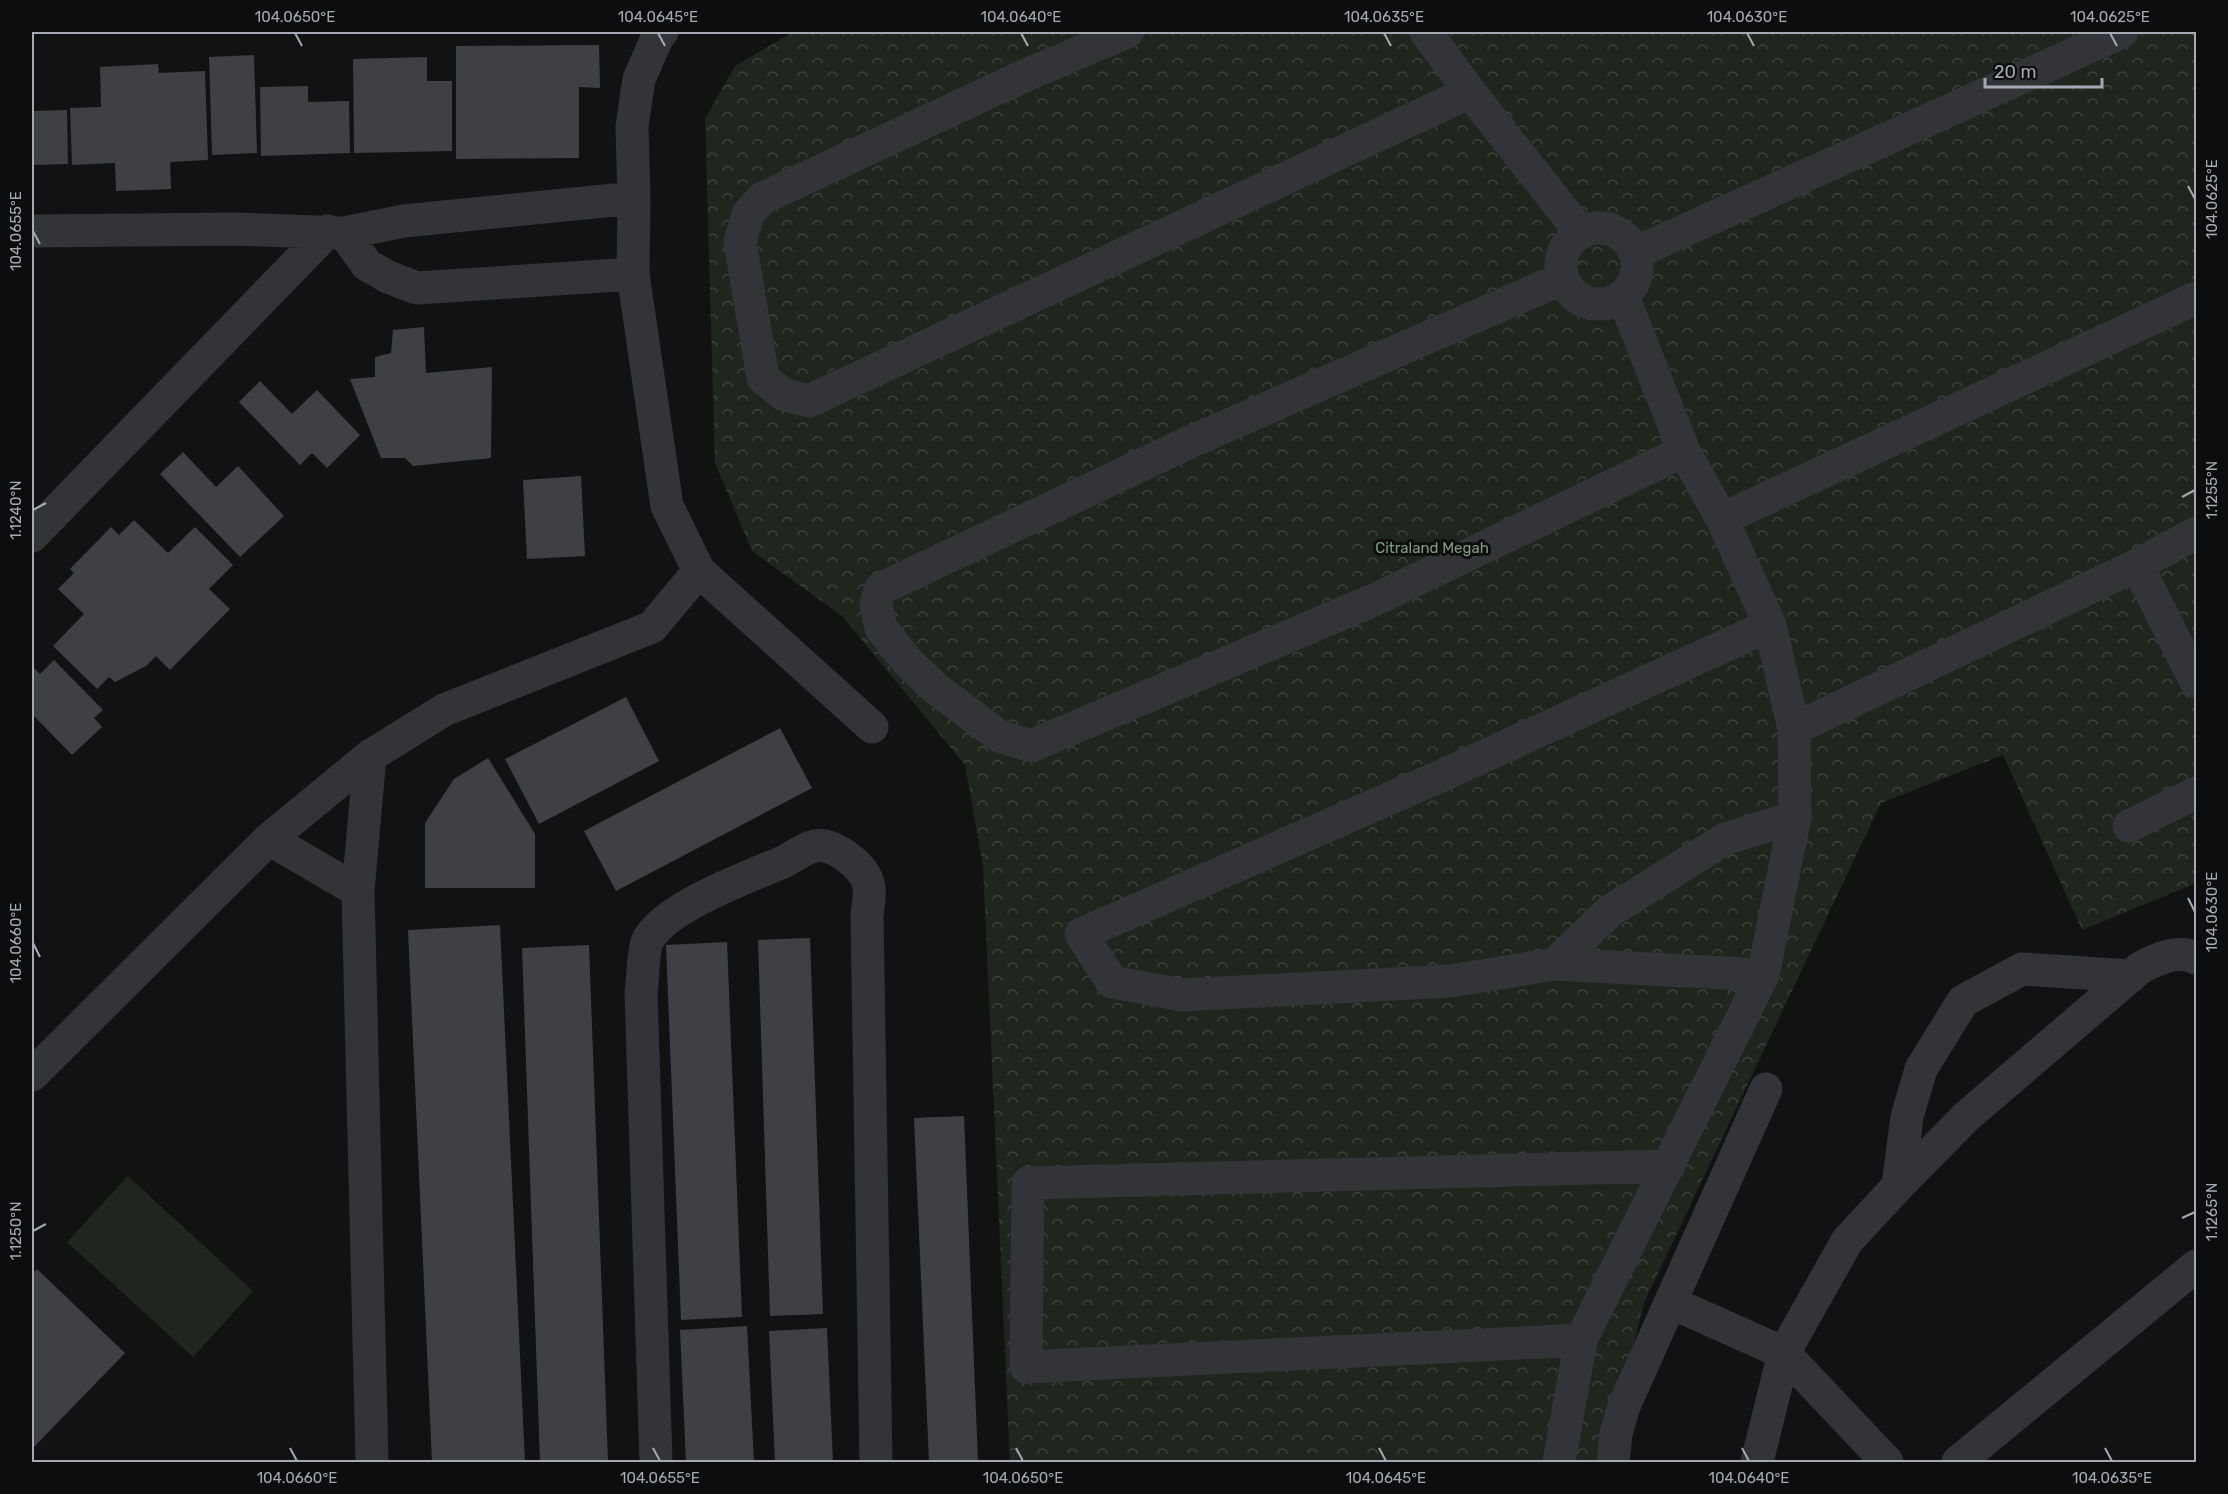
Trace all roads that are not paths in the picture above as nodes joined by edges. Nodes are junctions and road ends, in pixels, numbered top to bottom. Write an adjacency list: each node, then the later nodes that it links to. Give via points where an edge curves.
1 (662, 32): 6 (street, via 639,79 632,126)
2 (1127, 32): 5 (street, via 761,199 748,214 740,242 763,378 784,396 809,401)
3 (1425, 32): 5 (street)
4 (2122, 32): 10 (street)
5 (1470, 92): 9 (street)
6 (634, 198): 8 (street, via 404,221); 11 (street)
7 (32, 231): 8 (street)
8 (336, 232): 11 (street, via 367,265 417,288); 18 (street)
9 (1581, 233): 10 (street, via 1593,228 1607,229 1629,242); 12 (street, via 1564,253)
10 (1635, 253): 13 (street, via 1636,277)
11 (633, 274): 20 (street, via 667,506)
12 (1563, 278): 13 (street, via 1569,290 1589,303 1613,302); 15 (street, via 1190,442 880,588 876,605 881,628 934,687 999,735 1031,746 1374,600)
13 (1623, 296): 15 (street)
14 (2196, 298): 16 (street)
15 (1684, 451): 16 (street)
16 (1722, 519): 21 (street)
17 (2196, 533): 19 (street)
18 (32, 536)
19 (2137, 565): 22 (street); 24 (street)
20 (699, 571): 23 (street); 25 (street, via 652,627 444,710)
21 (1770, 625): 24 (street); 32 (street, via 1082,934 1112,982 1182,995 1450,981)
22 (2196, 682)
23 (872, 727)
24 (1794, 729): 27 (street)
25 (370, 756): 29 (street); 30 (street)
26 (2196, 793): 28 (street)
27 (1795, 817): 32 (street, via 1725,839 1610,911); 33 (street)
28 (2129, 826)
29 (268, 838): 30 (street); 35 (street)
30 (358, 891): 43 (street)
31 (2196, 958): 34 (street, via 2160,957)
32 (1555, 964): 33 (street)
33 (1763, 975): 37 (street)
34 (2131, 976): 38 (street, via 1966,1116); 38 (street, via 2022,969 1962,1001 1921,1069 1907,1117)
35 (32, 1075)
36 (1766, 1089): 40 (street)
37 (1669, 1166): 41 (street); 41 (street, via 1028,1182 1026,1367)
38 (1898, 1186): 42 (street, via 1847,1241)
39 (2196, 1266): 50 (street)
40 (1672, 1303): 42 (street); 47 (street, via 1624,1406)
41 (1581, 1340): 46 (street)
42 (1784, 1353): 48 (street); 49 (street)
43 (372, 1462)
44 (656, 1462): 45 (street, via 641,992 647,942 665,921 719,888 809,847 823,846 846,854 869,886)
45 (876, 1462)
46 (1559, 1462)
47 (1613, 1462)
48 (1757, 1462)
49 (1887, 1462)
50 (1958, 1462)

